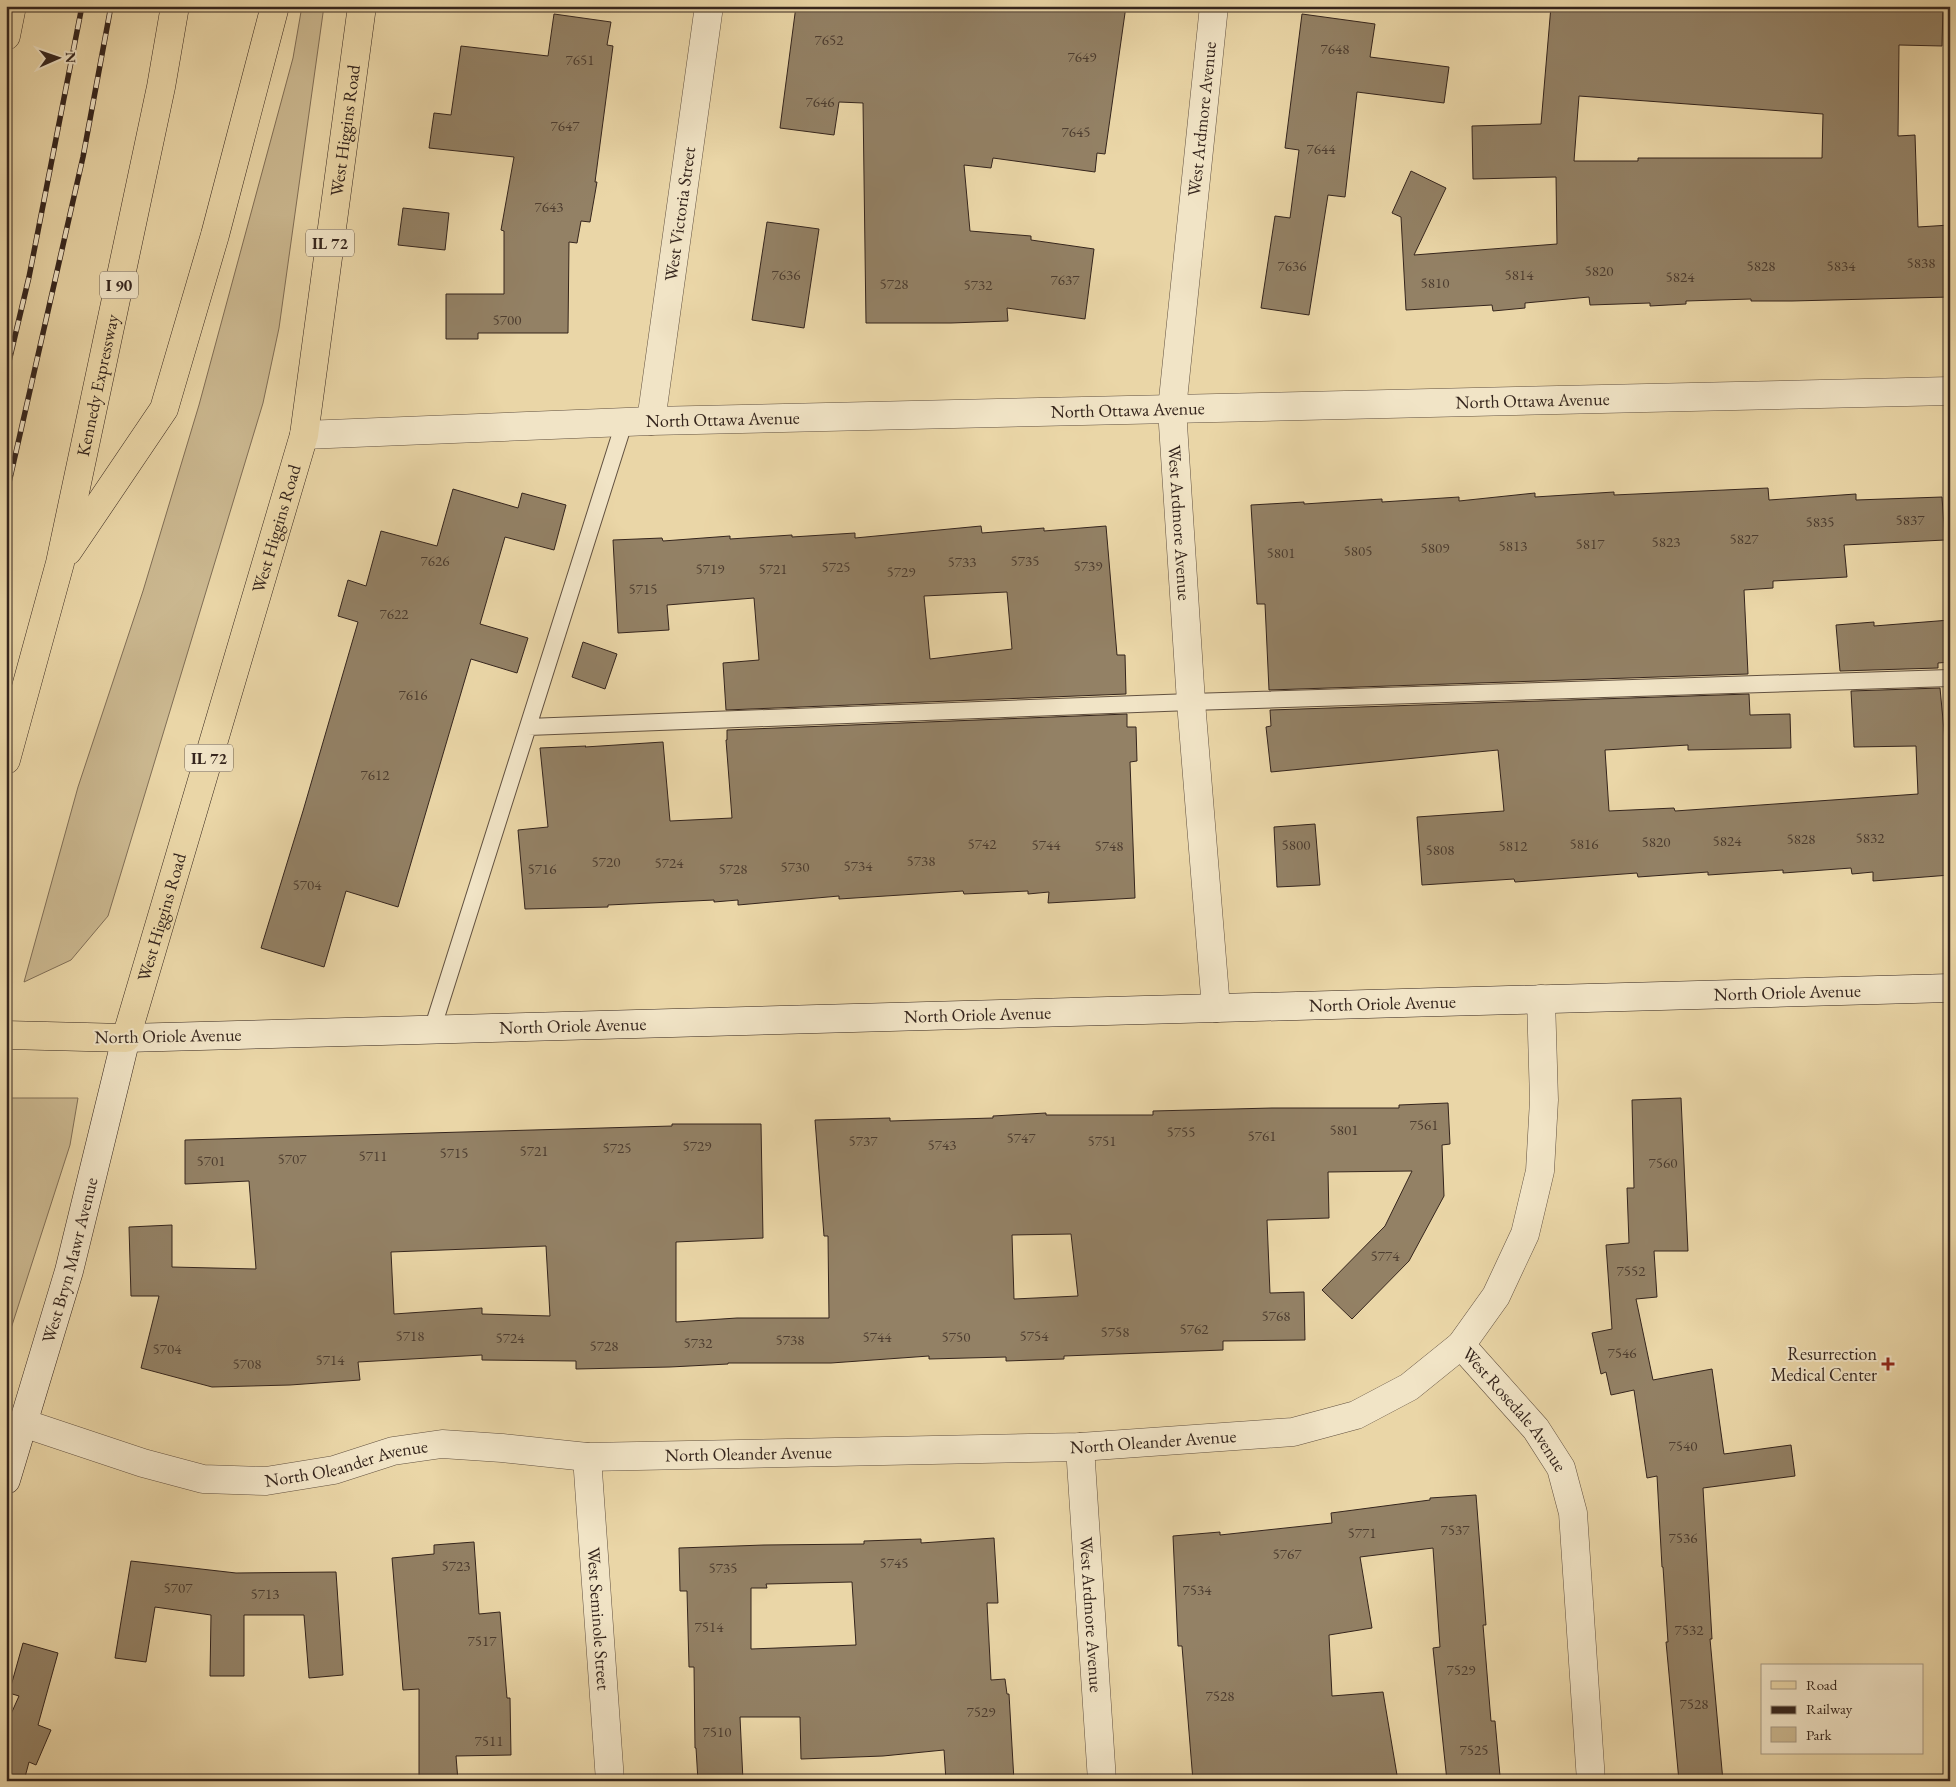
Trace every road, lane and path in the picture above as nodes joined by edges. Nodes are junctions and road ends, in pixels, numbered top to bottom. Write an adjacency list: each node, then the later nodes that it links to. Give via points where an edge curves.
1 (12, 6): 7 (main road)
2 (176, 6): 13 (main road, Kennedy Expressway / I 90)
3 (275, 6): 13 (main road, via 215,235 164,409)
4 (362, 6): 12 (main road, West Higgins Road / IL 72)
5 (709, 6): 10 (street, West Victoria Street)
6 (1214, 6): 9 (street, West Ardmore Avenue)
7 (6, 36)
8 (1950, 390): 9 (street, North Ottawa Avenue)
9 (1172, 409): 10 (street, North Ottawa Avenue); 15 (street, West Ardmore Avenue)
10 (651, 421): 11 (street, North Ottawa Avenue)
11 (624, 423): 12 (street, North Ottawa Avenue); 16 (lane)
12 (304, 435): 23 (main road, West Higgins Road / IL 72)
13 (60, 563): 17 (main road, Kennedy Expressway / I 90)
14 (1950, 678): 15 (lane)
15 (1191, 702): 16 (lane); 20 (street, West Ardmore Avenue)
16 (528, 727): 21 (lane)
17 (6, 760)
18 (1950, 988): 19 (street, North Oriole Avenue)
19 (1541, 999): 20 (street, North Oriole Avenue); 24 (street, West Rosedale Avenue, via 1544,1100 1540,1171 1525,1234 1496,1296)
20 (1216, 1008): 21 (street, North Oriole Avenue)
21 (432, 1030): 23 (street, North Oriole Avenue)
22 (9, 1035): 23 (main road, North Oriole Avenue)
23 (126, 1038): 25 (street, West Bryn Mawr Avenue, via 69,1271)
24 (1461, 1345): 26 (street, North Oleander Avenue, via 1409,1386 1356,1415 1338,1420 1293,1432); 31 (street, West Rosedale Avenue, via 1536,1428 1561,1468 1573,1513)
25 (23, 1423): 27 (street, North Oleander Avenue, via 143,1464 203,1480 266,1481 334,1470 393,1451 442,1444); 28 (street, West Bryn Mawr Avenue)
26 (1080, 1447): 27 (street, North Oleander Avenue); 30 (street, West Ardmore Avenue)
27 (587, 1457): 29 (street, West Seminole Street)
28 (6, 1480)
29 (610, 1781)
30 (1102, 1781)
31 (1591, 1781)

